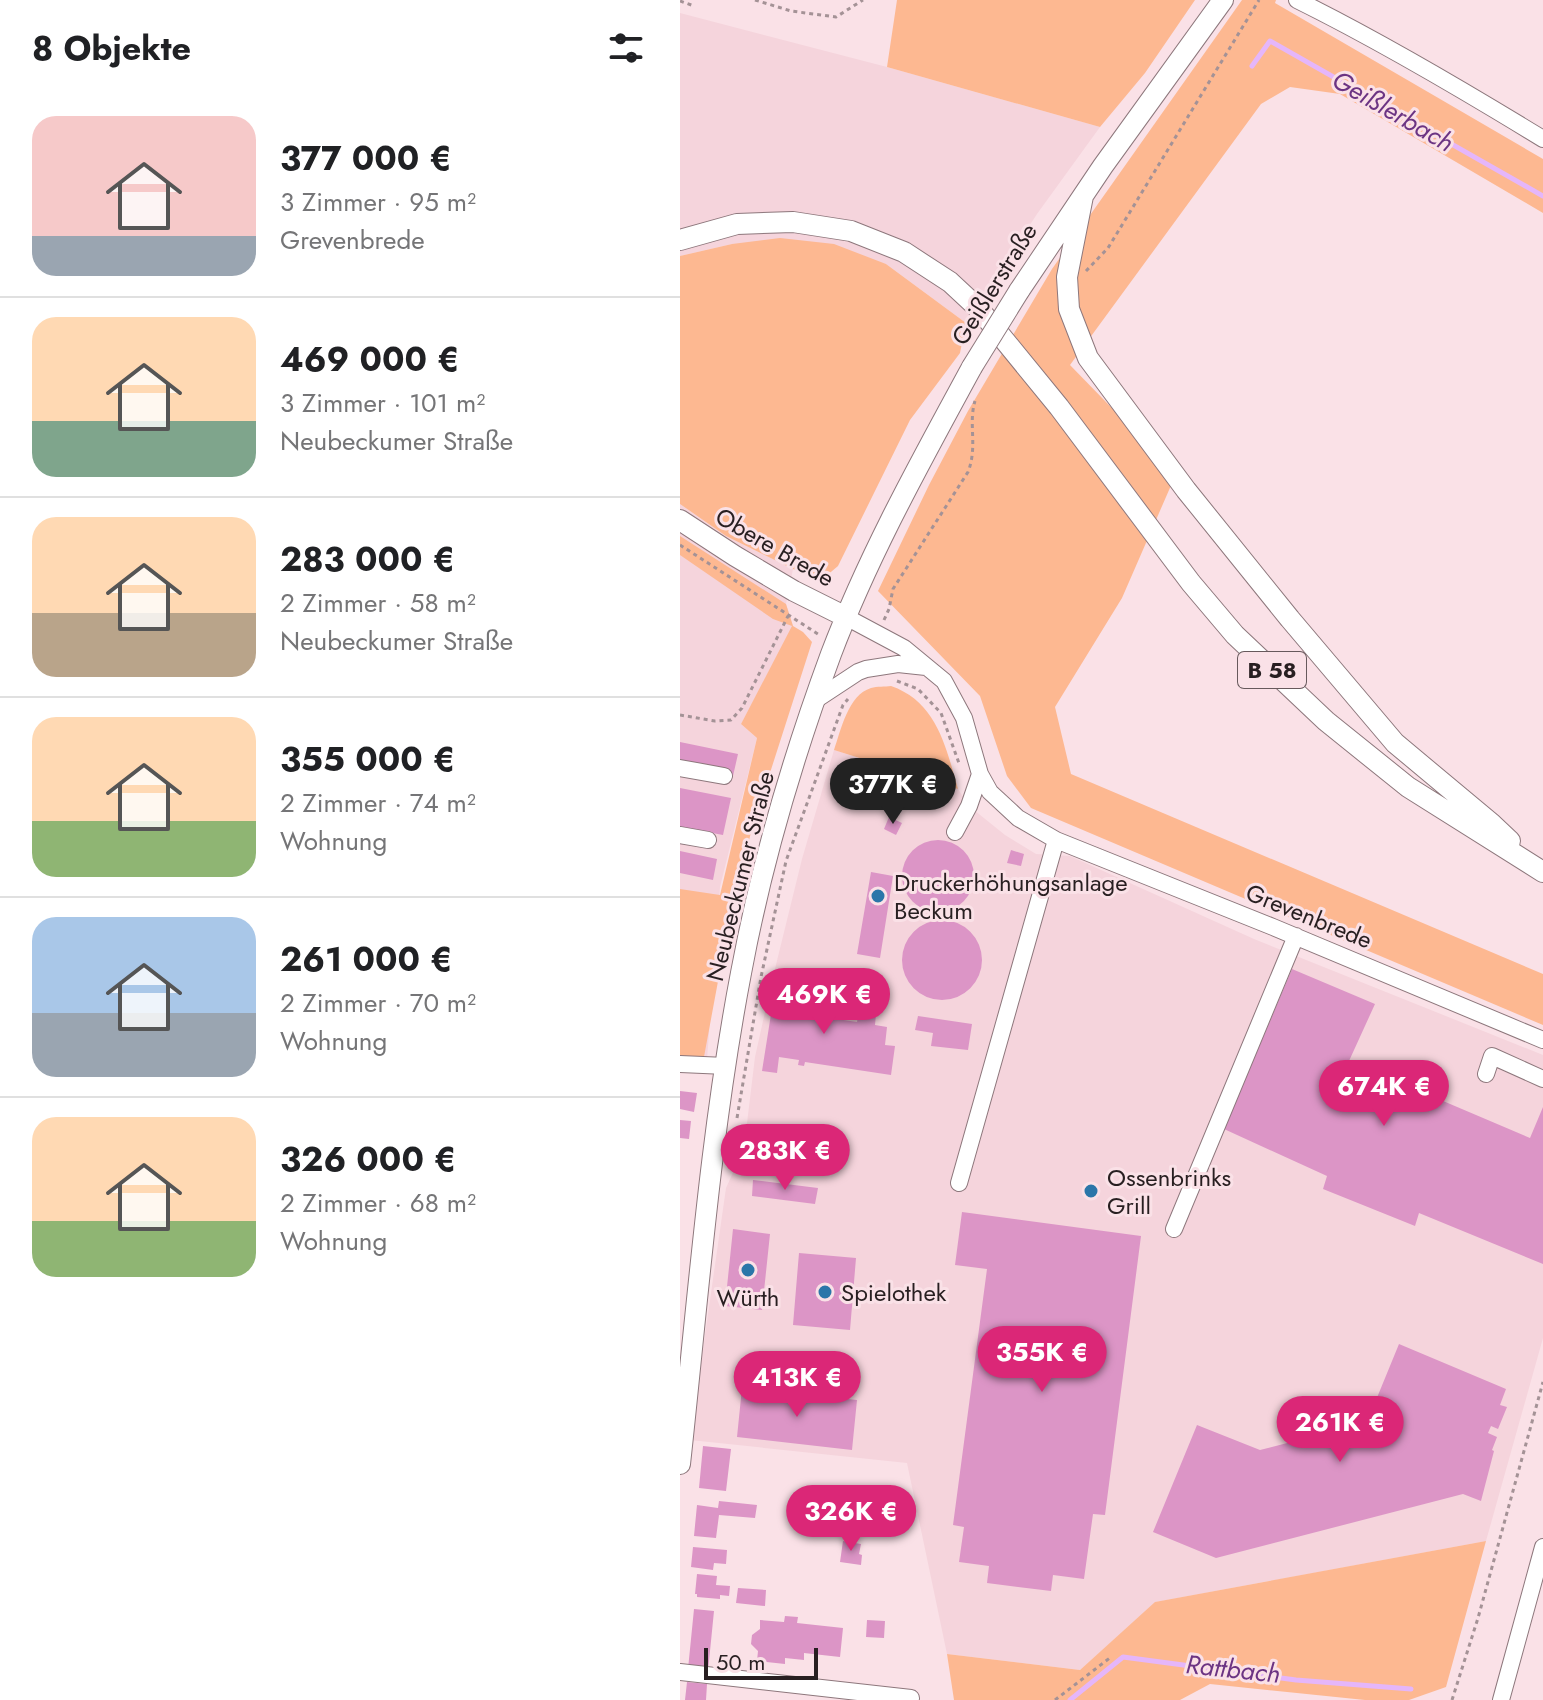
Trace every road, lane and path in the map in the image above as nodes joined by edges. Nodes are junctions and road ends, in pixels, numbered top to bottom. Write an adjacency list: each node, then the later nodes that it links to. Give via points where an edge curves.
1 (755, 0): 2 (path, via 836,17)
2 (863, 0)
3 (1223, 0): 9 (main road, Geißlerstraße)
4 (1259, 0): 11 (path, via 1108,248 1084,272)
5 (1297, 0): 8 (street)
6 (680, 1): 7 (path)
7 (694, 6)
8 (1543, 139)
9 (1083, 196): 11 (main road); 16 (main road, Geißlerstraße, bridge, via 972,367 903,495)
10 (680, 240): 30 (main road, B 58, via 737,224 793,222 851,231 904,252 950,282 979,309 1059,407 1235,635 1326,721 1408,787)
11 (1067, 277): 30 (main road, via 1069,309 1088,358 1186,490 1395,743)
12 (977, 395): 17 (path, via 968,472 893,589)
13 (680, 520): 16 (main road, Obere Brede)
14 (680, 545): 15 (path)
15 (788, 616): 18 (path); 22 (path, via 731,720)
16 (846, 617): 17 (street, Grevenbrede); 18 (main road, Neubeckumer Straße)
17 (878, 634): 19 (street, Grevenbrede)
18 (835, 644): 21 (main road, Neubeckumer Straße)
19 (927, 667): 21 (street, via 866,669); 24 (street, Grevenbrede, via 944,681 964,718)
20 (850, 696): 37 (path, via 786,861 738,1117)
21 (814, 701): 34 (main road, Neubeckumer Straße, via 759,888)
22 (680, 715)
23 (680, 768): 25 (street)
24 (980, 774): 26 (street); 29 (street, Grevenbrede, via 990,792 1018,818)
25 (724, 776)
26 (955, 832)
27 (680, 835): 28 (street)
28 (708, 840)
29 (1056, 840): 31 (street, Grevenbrede); 38 (street)
30 (1541, 870)
31 (1296, 936): 32 (street, Grevenbrede); 39 (street)
32 (1543, 1040)
33 (680, 1064): 34 (street)
34 (726, 1066): 37 (main road, Neubeckumer Straße)
35 (1486, 1074): 36 (street, via 1492,1056)
36 (1543, 1079)
37 (715, 1143): 41 (main road, Neubeckumer Straße)
38 (959, 1183)
39 (1174, 1229)
40 (1543, 1382): 47 (path)
41 (680, 1464)
42 (1543, 1547): 48 (street)
43 (1111, 1657): 46 (path)
44 (680, 1672): 45 (street)
45 (911, 1698)
46 (1055, 1700)
47 (1452, 1700)
48 (1501, 1700)

